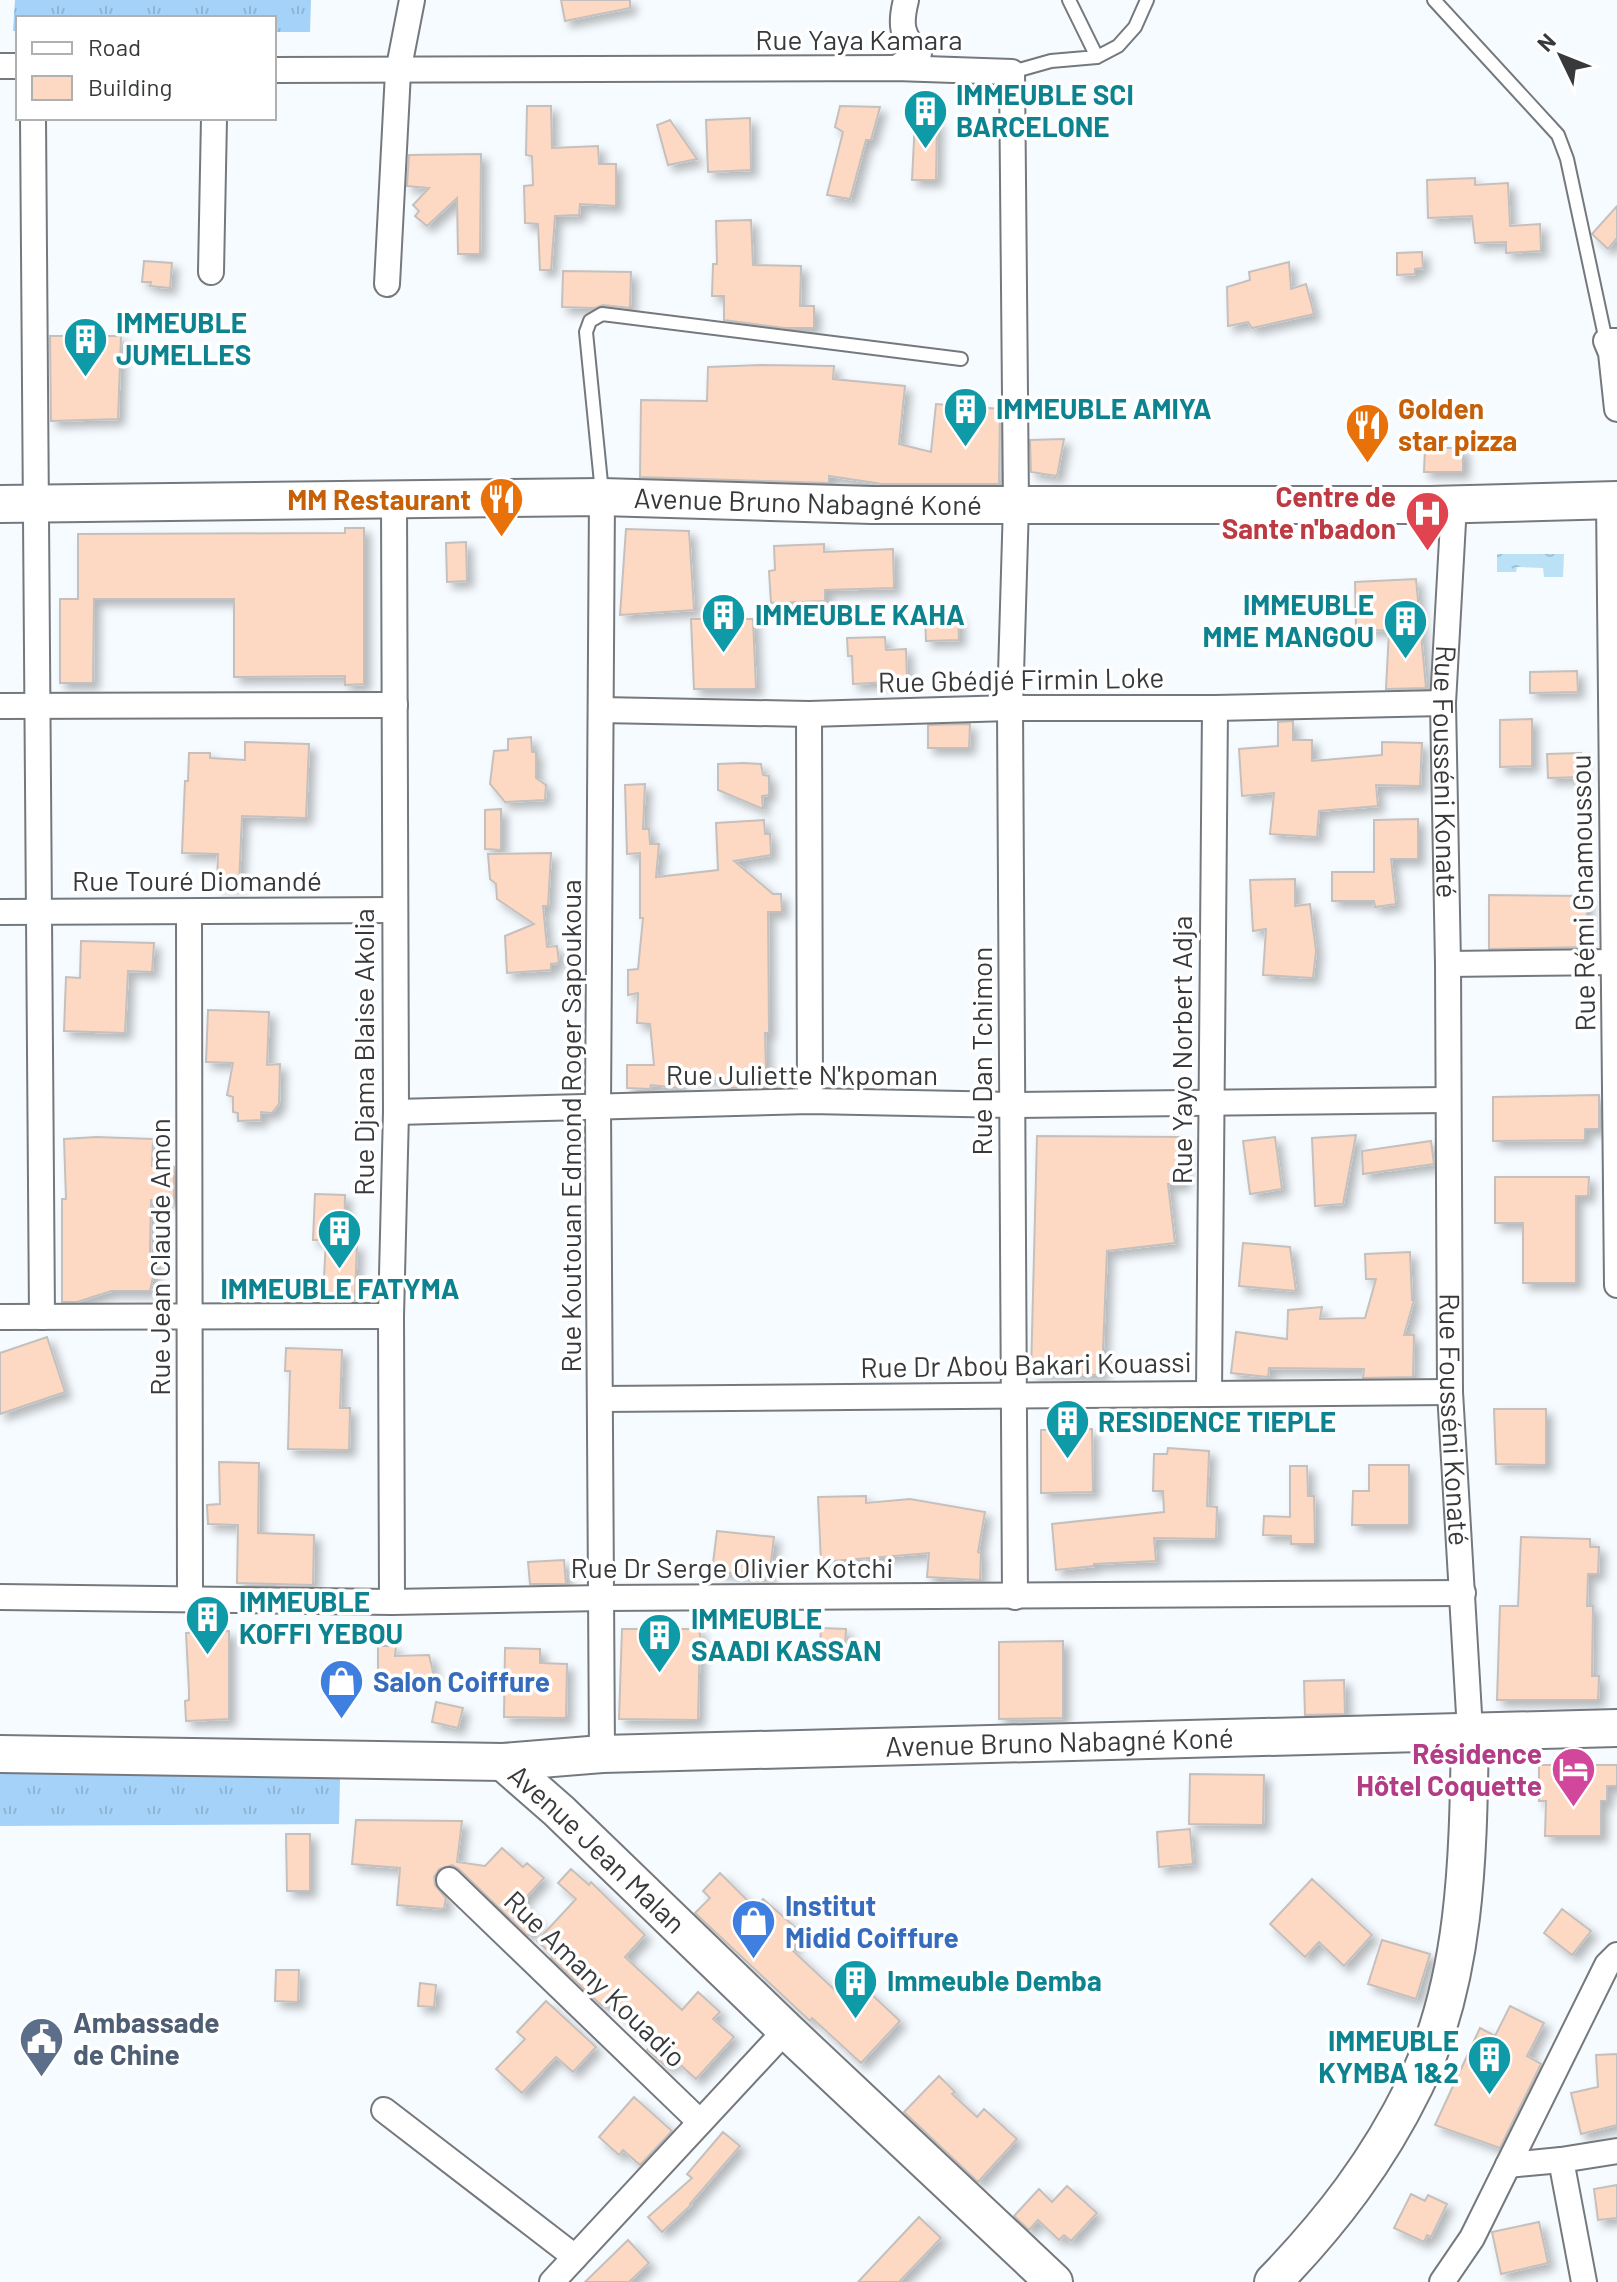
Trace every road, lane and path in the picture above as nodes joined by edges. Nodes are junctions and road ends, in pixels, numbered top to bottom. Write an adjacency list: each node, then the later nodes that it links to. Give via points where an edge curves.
1 (412, 0): 9 (street)
2 (906, 0): 7 (street, via 901,22 905,40 919,53)
3 (1069, 0): 6 (lane)
4 (1147, 0): 6 (lane, via 1135,27 1118,46)
5 (1434, 0): 15 (lane, via 1558,135)
6 (1097, 57): 10 (lane, via 1051,61)
7 (896, 68): 9 (street, Rue Yaya Kamara); 10 (street, Rue Yaya Kamara)
8 (276, 70): 9 (street, Rue Yaya Kamara)
9 (398, 72): 14 (street)
10 (1012, 72): 22 (street)
11 (33, 120): 24 (street)
12 (214, 120): 13 (street)
13 (211, 272)
14 (387, 284)
15 (1612, 341): 17 (street)
16 (961, 359): 18 (lane, via 602,314 590,321 586,332)
17 (1617, 409)
18 (602, 497): 20 (main road, Avenue Bruno Nabagné Koné); 22 (main road, Avenue Bruno Nabagné Koné); 31 (street, Rue Koutouan Edmond Roger Sapoukoua)
19 (1613, 500): 23 (main road, Avenue Bruno Nabagné Koné); 37 (street, Rue Rémi Gnamoussou)
20 (394, 502): 24 (main road, Avenue Bruno Nabagné Koné); 26 (street, Rue Djama Blaise Akolia)
21 (0, 504): 24 (main road, Avenue Bruno Nabagné Koné)
22 (1016, 504): 23 (main road, Avenue Bruno Nabagné Koné); 29 (street, Rue Dan Tchimon)
23 (1454, 504): 25 (street, Rue Fousséni Konaté)
24 (37, 505): 28 (street)
25 (1443, 703): 30 (street, Rue Gbédjé Firmin Loke); 38 (street, Rue Fousséni Konaté)
26 (395, 705): 28 (street); 33 (street, Rue Djama Blaise Akolia)
27 (0, 706): 28 (street)
28 (38, 706): 34 (street)
29 (1010, 708): 30 (street, Rue Gbédjé Firmin Loke); 32 (street, Rue Gbédjé Firmin Loke); 42 (street, Rue Dan Tchimon)
30 (1215, 708): 41 (street, Rue Yayo Norbert Adja)
31 (601, 710): 32 (street, Rue Gbédjé Firmin Loke); 43 (street, Rue Koutouan Edmond Roger Sapoukoua)
32 (809, 714): 40 (street)
33 (395, 910): 36 (street, Rue Touré Diomandé); 44 (street, Rue Djama Blaise Akolia)
34 (37, 911): 35 (street, Rue Touré Diomandé); 36 (street, Rue Touré Diomandé); 48 (street)
35 (0, 912)
36 (189, 913): 49 (street, Rue Jean Claude Amon)
37 (1615, 962): 38 (street); 45 (street, Rue Rémi Gnamoussou)
38 (1448, 964): 39 (street, Rue Fousséni Konaté)
39 (1447, 1100): 41 (street, Rue Juliette N'kpoman); 50 (street, Rue Fousséni Konaté)
40 (810, 1101): 42 (street, Rue Juliette N'kpoman); 43 (street, Rue Juliette N'kpoman)
41 (1212, 1103): 42 (street, Rue Juliette N'kpoman); 51 (street, Rue Yayo Norbert Adja)
42 (1012, 1105): 52 (street, Rue Dan Tchimon)
43 (598, 1108): 44 (street, Rue Juliette N'kpoman); 53 (street, Rue Koutouan Edmond Roger Sapoukoua)
44 (396, 1112): 46 (street, Rue Djama Blaise Akolia)
45 (1617, 1285)
46 (391, 1316): 49 (street); 59 (street, Rue Djama Blaise Akolia)
47 (0, 1317): 48 (street)
48 (42, 1317): 49 (street)
49 (191, 1318): 58 (street, Rue Jean Claude Amon)
50 (1450, 1392): 51 (street, Rue Dr Abou Bakari Kouassi); 54 (street, Rue Fousséni Konaté)
51 (1209, 1393): 52 (street, Rue Dr Abou Bakari Kouassi)
52 (1012, 1395): 53 (street, Rue Dr Abou Bakari Kouassi); 56 (street, Rue Dan Tchimon)
53 (601, 1399): 57 (street, Rue Koutouan Edmond Roger Sapoukoua)
54 (1463, 1593): 56 (street, Rue Dr Serge Olivier Kotchi); 61 (street, Rue Fousséni Konaté)
55 (0, 1597): 58 (street, Rue Dr Serge Olivier Kotchi)
56 (1015, 1597): 57 (street, Rue Dr Serge Olivier Kotchi)
57 (603, 1598): 59 (street, Rue Dr Serge Olivier Kotchi); 63 (street, Rue Koutouan Edmond Roger Sapoukoua)
58 (190, 1600): 59 (street, Rue Dr Serge Olivier Kotchi)
59 (392, 1602)
60 (1617, 1728): 61 (main road, Avenue Bruno Nabagné Koné)
61 (1470, 1731): 63 (main road, Avenue Bruno Nabagné Koné); 76 (main road, Rue Fousséni Konaté, via 1459,1925 1435,2033 1417,2082 1364,2174 1321,2232)
62 (0, 1754): 64 (main road, Avenue Jean Malan)
63 (602, 1754): 64 (main road, Avenue Bruno Nabagné Koné)
64 (503, 1762): 67 (main road, Avenue Jean Malan)
65 (449, 1880): 69 (street, Rue Amany Kouadio)
66 (1617, 1955): 72 (street, via 1607,1965)
67 (786, 2030): 69 (street); 75 (main road, Avenue Jean Malan)
68 (384, 2110): 73 (street)
69 (700, 2122): 73 (street)
70 (1617, 2151): 71 (street)
71 (1561, 2160): 72 (street); 78 (street)
72 (1508, 2165): 77 (street, via 1472,2238)
73 (575, 2257): 74 (street)
74 (552, 2282)
75 (1054, 2282)
76 (1273, 2282)
77 (1442, 2282)
78 (1584, 2282)

